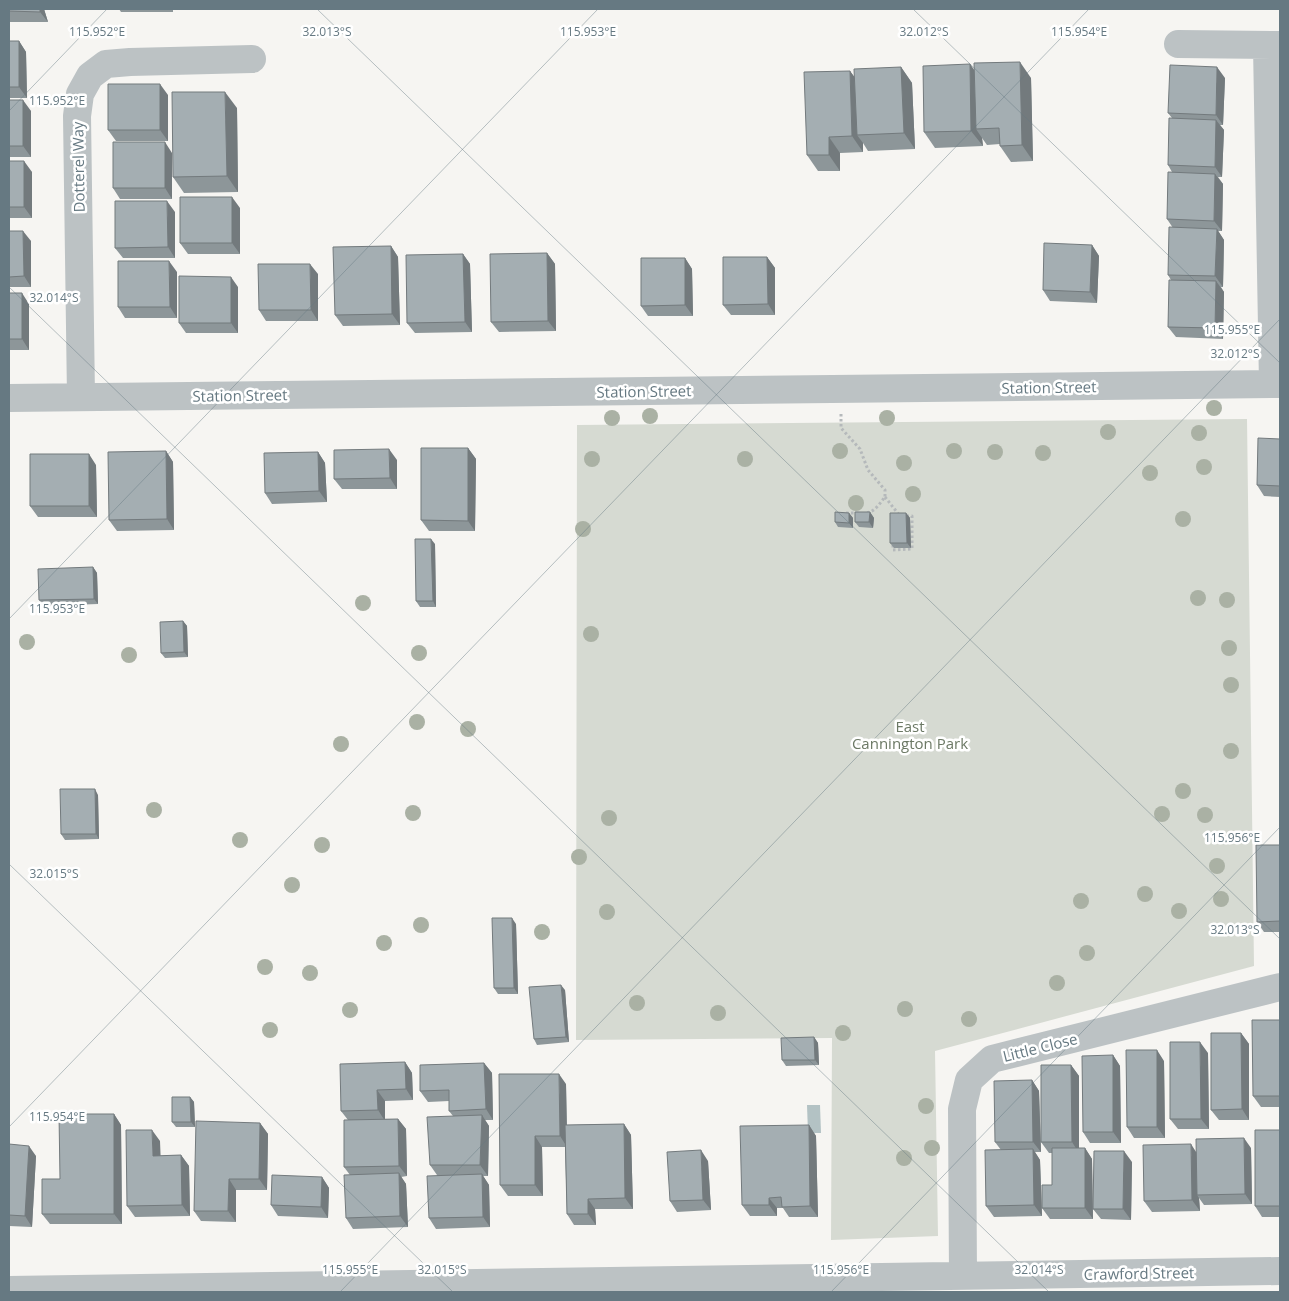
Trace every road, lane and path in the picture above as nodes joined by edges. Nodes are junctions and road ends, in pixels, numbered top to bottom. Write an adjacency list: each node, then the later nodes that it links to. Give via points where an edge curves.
1 (1178, 44): 2 (street)
2 (1274, 46): 4 (street)
3 (252, 59): 5 (street, Dotterel Way, via 106,64 90,76 80,94 77,116)
4 (1277, 384): 5 (street, Station Street)
5 (81, 397): 6 (street, Station Street)
6 (9, 398)
7 (841, 412): 8 (path, via 841,428 860,449 868,470 885,490)
8 (885, 497): 9 (path, via 869,513); 10 (path)
9 (843, 513)
10 (900, 516): 11 (path); 12 (path, via 912,516 912,550 893,550)
11 (892, 517)
12 (893, 542)
13 (1280, 987): 15 (street, Little Close, via 992,1059 969,1080 962,1108)
14 (1280, 1271): 15 (street, Crawford Street)
15 (963, 1276): 16 (street, Crawford Street)
16 (804, 1285): 17 (street, Crawford Street)
17 (9, 1290)

